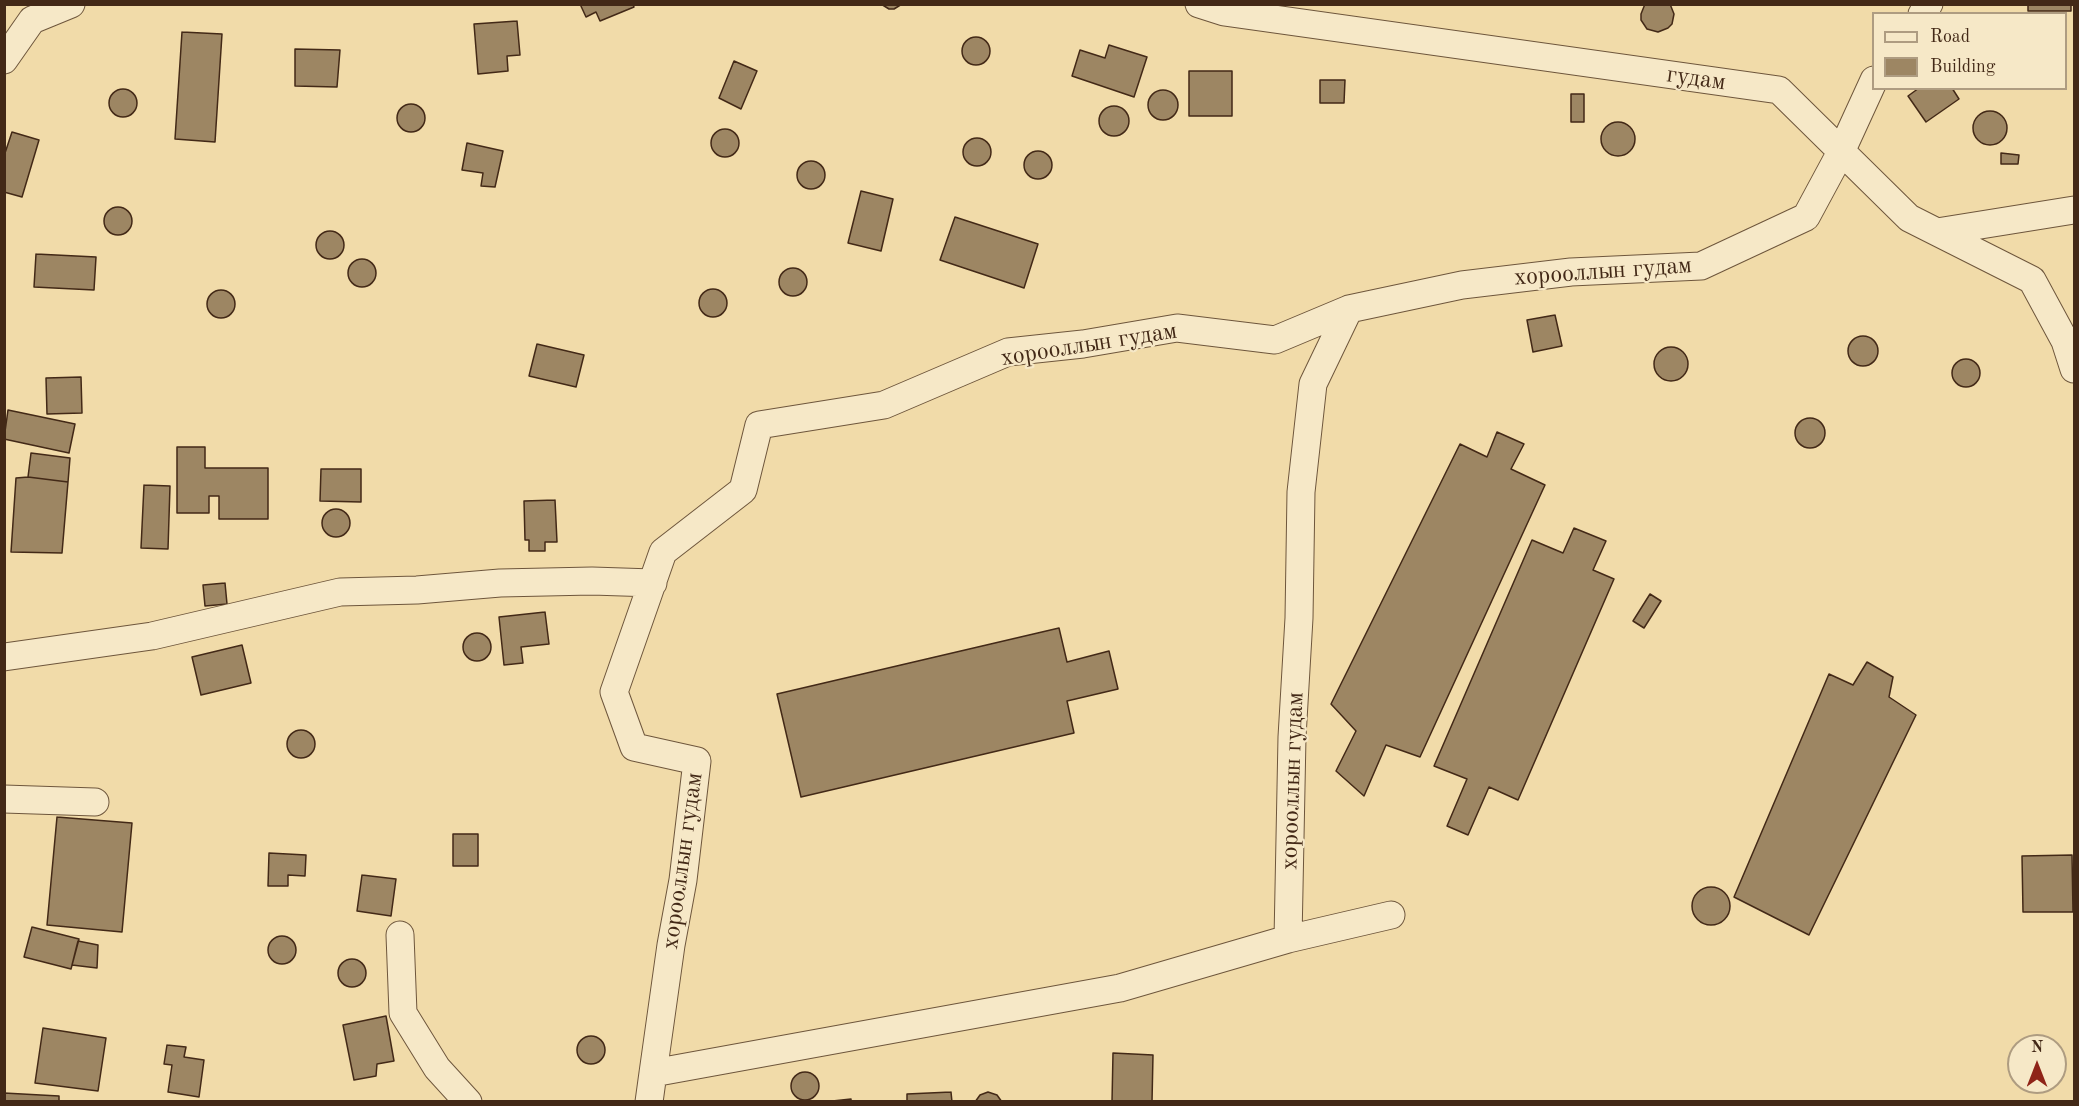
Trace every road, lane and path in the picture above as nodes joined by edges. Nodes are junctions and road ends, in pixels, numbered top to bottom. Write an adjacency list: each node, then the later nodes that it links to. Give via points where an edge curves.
1 (70, 4): 3 (street, via 32,20)
2 (1199, 4): 5 (street, гудам, via 1224,12 1779,90)
3 (4, 60)
4 (1872, 84): 5 (street, хорооллын гудам)
5 (1841, 152): 7 (street, гудам, via 1909,218); 8 (street, хорооллын гудам, via 1806,217 1701,266 1571,272 1473,284)
6 (2074, 210): 7 (street)
7 (1937, 232): 9 (street, гудам, via 2032,280 2065,341)
8 (1349, 309): 10 (street, хорооллын гудам, via 1275,340 1177,328 1008,352 884,405 759,425 743,490 663,552); 16 (street, хорооллын гудам, via 1313,384 1301,492)
9 (2074, 369)
10 (653, 583): 11 (street, via 569,581 340,592 152,636); 17 (street, хорооллын гудам, via 614,692 634,747 696,761 683,880)
11 (4, 657)
12 (4, 799): 13 (street)
13 (95, 802)
14 (1391, 915): 16 (street)
15 (400, 935): 18 (street, via 403,1013 437,1068)
16 (1288, 939): 17 (street, via 1120,988)
17 (653, 1073): 19 (street)
18 (468, 1101)
19 (649, 1101)

